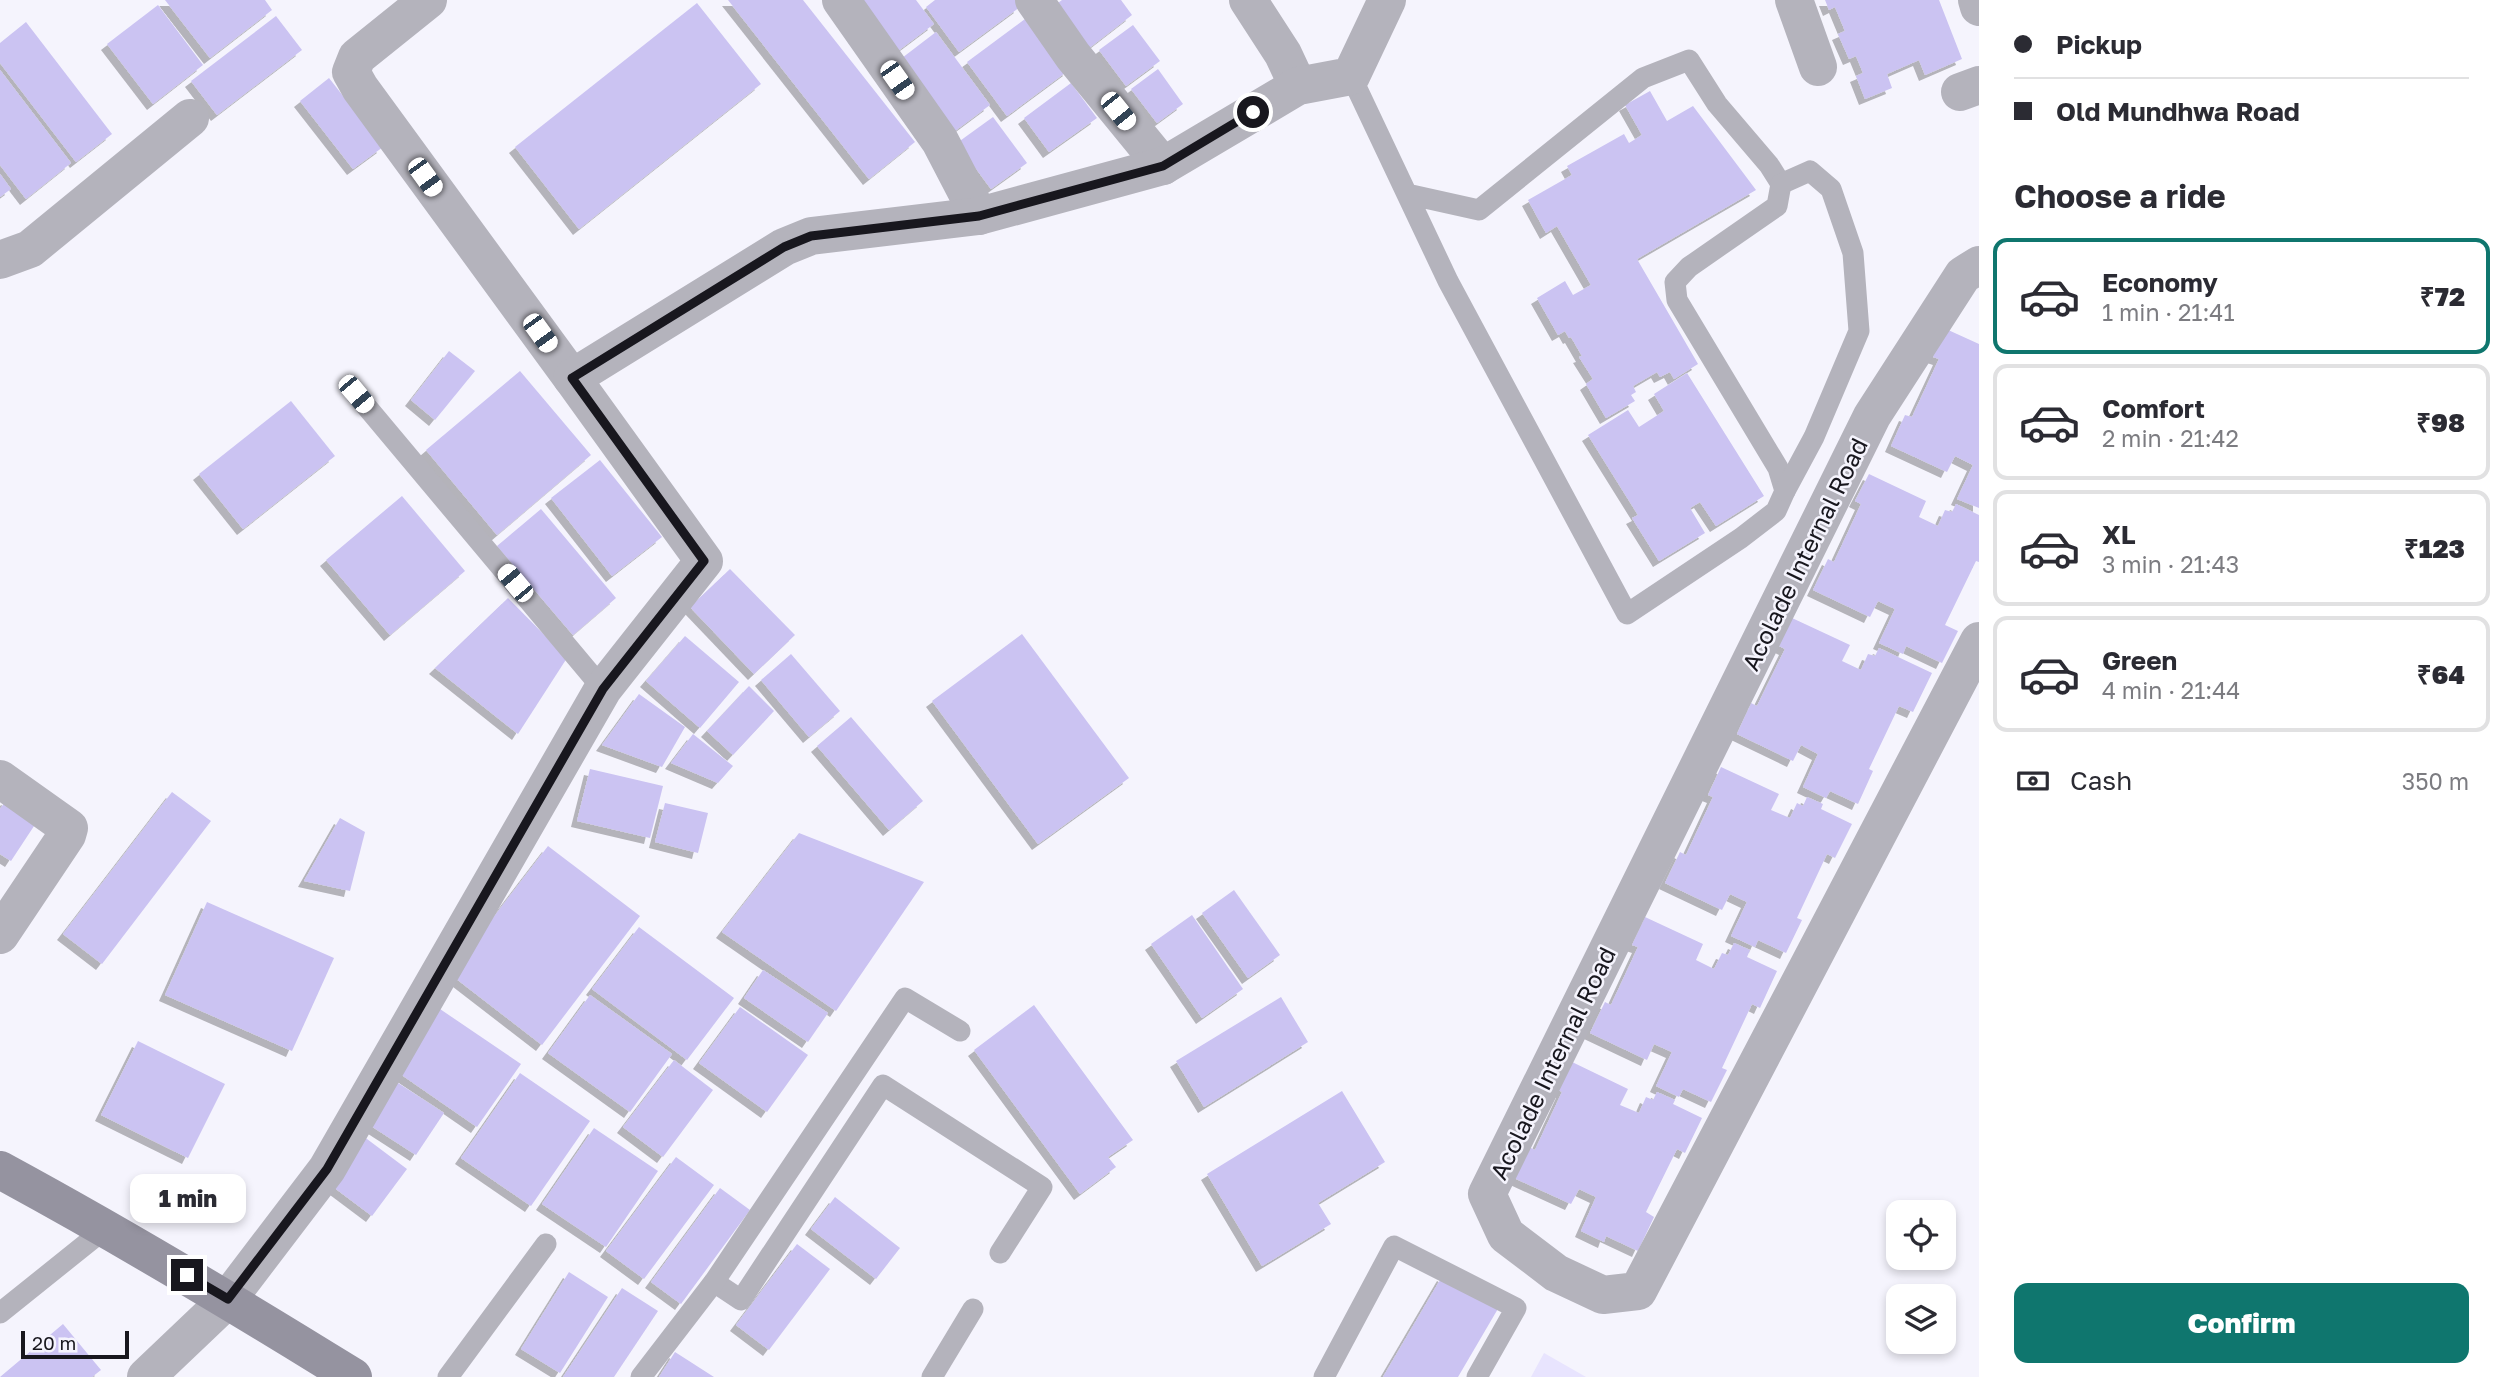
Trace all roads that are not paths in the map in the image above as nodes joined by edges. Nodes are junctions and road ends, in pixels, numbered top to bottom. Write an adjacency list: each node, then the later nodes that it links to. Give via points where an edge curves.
1 (428, 0): 19 (street, via 357,57 351,72)
2 (841, 0): 16 (street, via 940,141)
3 (1034, 0): 13 (street, via 1073,56)
4 (1248, 0): 11 (street)
5 (1387, 0): 10 (street)
6 (1794, 0): 9 (street)
7 (1977, 0): 8 (street)
8 (1979, 7)
9 (1818, 67)
10 (1351, 76): 11 (street); 15 (lane)
11 (1298, 86): 13 (street)
12 (190, 118): 17 (street, via 30,249)
13 (1163, 166): 16 (street)
14 (1781, 184): 15 (lane, via 1717,104 1689,60 1643,78 1479,210); 21 (lane, via 1810,171 1831,189 1853,253 1859,331 1814,437); 21 (lane, via 1777,206 1689,267 1675,282 1677,300 1778,468)
15 (1407, 194): 21 (lane, via 1448,281 1627,614 1776,511)
16 (979, 216): 19 (street, via 811,236 784,247)
17 (0, 260)
18 (1979, 265): 22 (street, Acolade Internal Road, via 1963,275 1872,416 1487,1194 1506,1235 1556,1273 1603,1295 1638,1291)
19 (572, 378): 23 (street, via 704,561)
20 (356, 394): 23 (lane)
21 (1785, 491)
22 (1979, 641)
23 (603, 689): 32 (street, via 327,1169)
24 (0, 779): 25 (street, via 68,828)
25 (0, 935)
26 (960, 1031): 31 (lane, via 905,998)
27 (0, 1170): 28 (street)
28 (106, 1228): 32 (street); 34 (lane)
29 (546, 1244): 37 (lane)
30 (1000, 1253): 31 (lane, via 1042,1187 883,1084 741,1300)
31 (714, 1282): 38 (lane)
32 (228, 1299): 35 (street); 36 (street)
33 (973, 1309): 39 (lane)
34 (0, 1313)
35 (146, 1377)
36 (353, 1377)
37 (448, 1377)
38 (641, 1377)
39 (932, 1377)
40 (1324, 1377): 41 (lane, via 1394,1246 1516,1308)
41 (1477, 1377)

